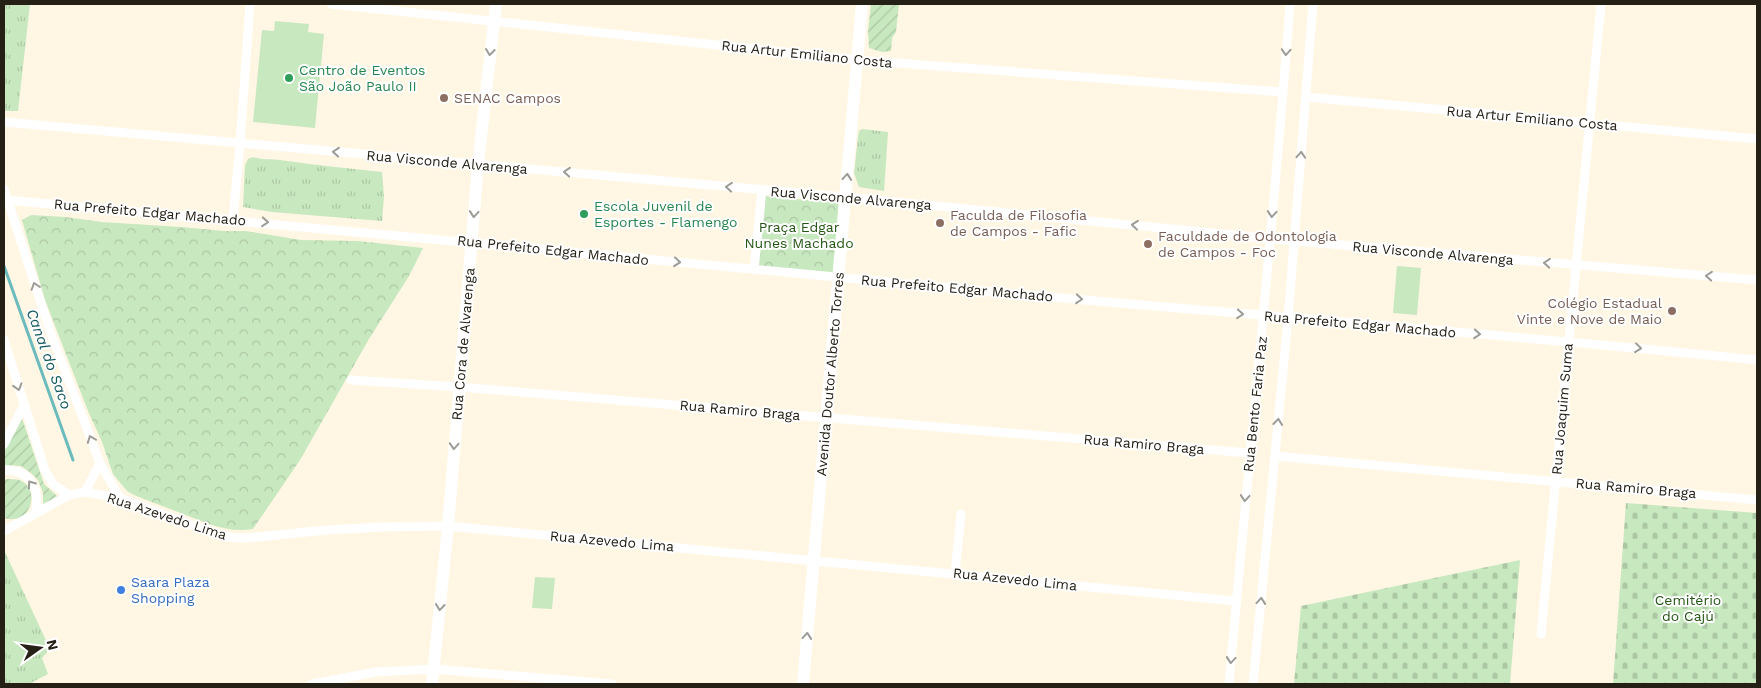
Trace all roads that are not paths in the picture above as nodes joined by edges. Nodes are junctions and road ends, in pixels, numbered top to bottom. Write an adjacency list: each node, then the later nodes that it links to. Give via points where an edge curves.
1 (250, 4): 16 (street)
2 (331, 4): 8 (street, Rua Artur Emiliano Costa)
3 (496, 4): 9 (main road, Rua Cora de Alvarenga)
4 (862, 4): 10 (main road, Avenida Doutor Alberto Torres)
5 (1290, 4): 11 (street, Rua Bento Faria Paz, one-way to 11)
6 (1313, 4): 12 (street, Rua Bento Faria Paz)
7 (1601, 4): 14 (street, Rua Joaquim Suma)
8 (371, 5): 9 (street, Rua Artur Emiliano Costa)
9 (494, 22): 10 (street, Rua Artur Emiliano Costa); 17 (main road, Rua Cora de Alvarenga, one-way to 17)
10 (857, 60): 11 (street, Rua Artur Emiliano Costa); 20 (main road, Avenida Doutor Alberto Torres, one-way to 10)
11 (1283, 92): 23 (street, Rua Bento Faria Paz, one-way to 23)
12 (1306, 97): 14 (street, Rua Artur Emiliano Costa); 25 (street, Rua Bento Faria Paz, one-way to 12)
13 (4, 122): 16 (street, Rua Visconde Alvarenga)
14 (1589, 123): 15 (street, Rua Artur Emiliano Costa); 26 (street, Rua Joaquim Suma)
15 (1757, 139)
16 (240, 144): 17 (street, Rua Visconde Alvarenga, one-way to 16); 22 (street)
17 (478, 164): 19 (street, Rua Visconde Alvarenga, one-way to 17); 24 (main road, Rua Cora de Alvarenga, one-way to 24)
18 (4, 189): 21 (street)
19 (762, 190): 20 (street, Rua Visconde Alvarenga); 27 (street)
20 (845, 197): 23 (street, Rua Visconde Alvarenga, one-way to 20); 28 (main road, Avenida Doutor Alberto Torres)
21 (7, 200): 22 (street, Rua Prefeito Edgar Machado); 42 (street, one-way to 21, via 51,334)
22 (232, 219): 24 (street, Rua Prefeito Edgar Machado, one-way to 24)
23 (1270, 238): 25 (street, Rua Visconde Alvarenga); 30 (street, Rua Bento Faria Paz)
24 (471, 241): 27 (street, Rua Prefeito Edgar Machado, one-way to 27); 36 (main road, Rua Cora de Alvarenga)
25 (1295, 241): 26 (street, Rua Visconde Alvarenga, one-way to 25); 31 (street, Rua Bento Faria Paz)
26 (1575, 266): 29 (street, Rua Visconde Alvarenga, one-way to 26); 33 (street, Rua Joaquim Suma)
27 (754, 270): 28 (street, Rua Prefeito Edgar Machado)
28 (838, 277): 30 (street, Rua Prefeito Edgar Machado, one-way to 30); 38 (main road, Avenida Doutor Alberto Torres)
29 (1757, 280)
30 (1264, 316): 31 (street, Rua Prefeito Edgar Machado); 40 (street, Rua Bento Faria Paz)
31 (1288, 319): 33 (street, Rua Prefeito Edgar Machado, one-way to 33); 41 (street, Rua Bento Faria Paz, one-way to 31)
32 (4, 340): 37 (street, one-way to 37)
33 (1569, 341): 34 (street, Rua Prefeito Edgar Machado, one-way to 34); 44 (street, Rua Joaquim Suma)
34 (1757, 360)
35 (351, 380): 36 (street, Rua Ramiro Braga)
36 (459, 387): 38 (street, Rua Ramiro Braga); 53 (main road, Rua Cora de Alvarenga, one-way to 53)
37 (24, 406): 39 (street); 46 (street, via 45,470 53,484)
38 (825, 417): 40 (street, Rua Ramiro Braga); 55 (main road, Avenida Doutor Alberto Torres)
39 (4, 444)
40 (1249, 453): 57 (street, Rua Bento Faria Paz, one-way to 57)
41 (1275, 456): 44 (street, Rua Ramiro Braga); 65 (street, Rua Bento Faria Paz, one-way to 41)
42 (100, 463): 45 (street); 47 (street)
43 (4, 470): 49 (street, one-way to 43, via 38,496 32,482 16,472)
44 (1556, 481): 48 (street, Rua Ramiro Braga); 58 (street, Rua Joaquim Suma)
45 (85, 492): 46 (street, Rua Azevedo Lima); 47 (street, Rua Azevedo Lima)
46 (69, 495): 49 (street, Rua Azevedo Lima)
47 (120, 498): 53 (street, Rua Azevedo Lima, via 215,534 234,538)
48 (1757, 500)
49 (35, 514): 52 (street, Rua Azevedo Lima)
50 (960, 514): 56 (street)
51 (4, 523): 52 (street)
52 (15, 525): 54 (street, Rua Azevedo Lima)
53 (448, 526): 55 (street, Rua Azevedo Lima); 59 (main road, Rua Cora de Alvarenga, one-way to 59)
54 (4, 532)
55 (814, 560): 56 (street, Rua Azevedo Lima); 63 (main road, Avenida Doutor Alberto Torres, one-way to 55)
56 (955, 573): 57 (street, Rua Azevedo Lima)
57 (1236, 601): 64 (street, Rua Bento Faria Paz, one-way to 64)
58 (1541, 634)
59 (434, 669): 60 (street, via 376,672); 61 (main road, Rua Cora de Alvarenga); 62 (street)
60 (312, 684)
61 (432, 684)
62 (612, 684)
63 (803, 684)
64 (1229, 684)
65 (1253, 684)

